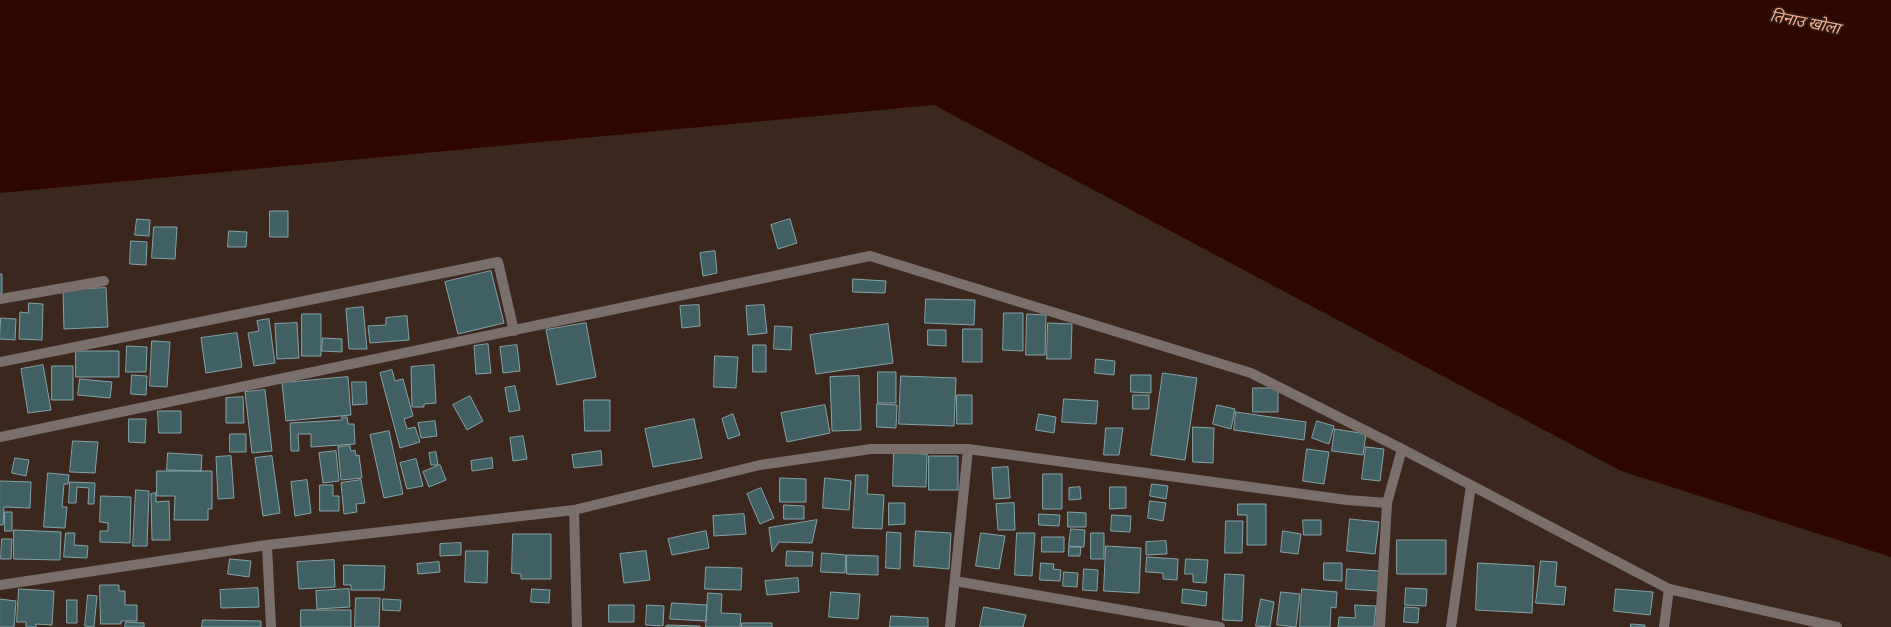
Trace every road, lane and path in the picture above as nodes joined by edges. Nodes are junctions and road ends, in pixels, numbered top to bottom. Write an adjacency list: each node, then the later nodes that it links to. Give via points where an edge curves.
1 (104, 281): 2 (street)
2 (0, 299)
3 (514, 331): 4 (street, via 498,262); 5 (street); 7 (street, via 870,256 1251,373)
4 (0, 362)
5 (0, 438)
6 (968, 449): 9 (street, via 1347,500); 10 (street, via 871,449 760,465); 12 (street)
7 (1402, 449): 8 (street); 9 (street)
8 (1471, 485): 14 (street); 20 (street)
9 (1387, 503): 19 (street)
10 (574, 510): 11 (street); 16 (street)
11 (267, 545): 13 (street); 15 (street)
12 (955, 581): 17 (street); 18 (street)
13 (0, 586)
14 (1669, 589): 21 (street); 22 (street)
15 (271, 627)
16 (577, 627)
17 (950, 627)
18 (1220, 627)
19 (1380, 627)
20 (1451, 627)
21 (1664, 627)
22 (1837, 627)

